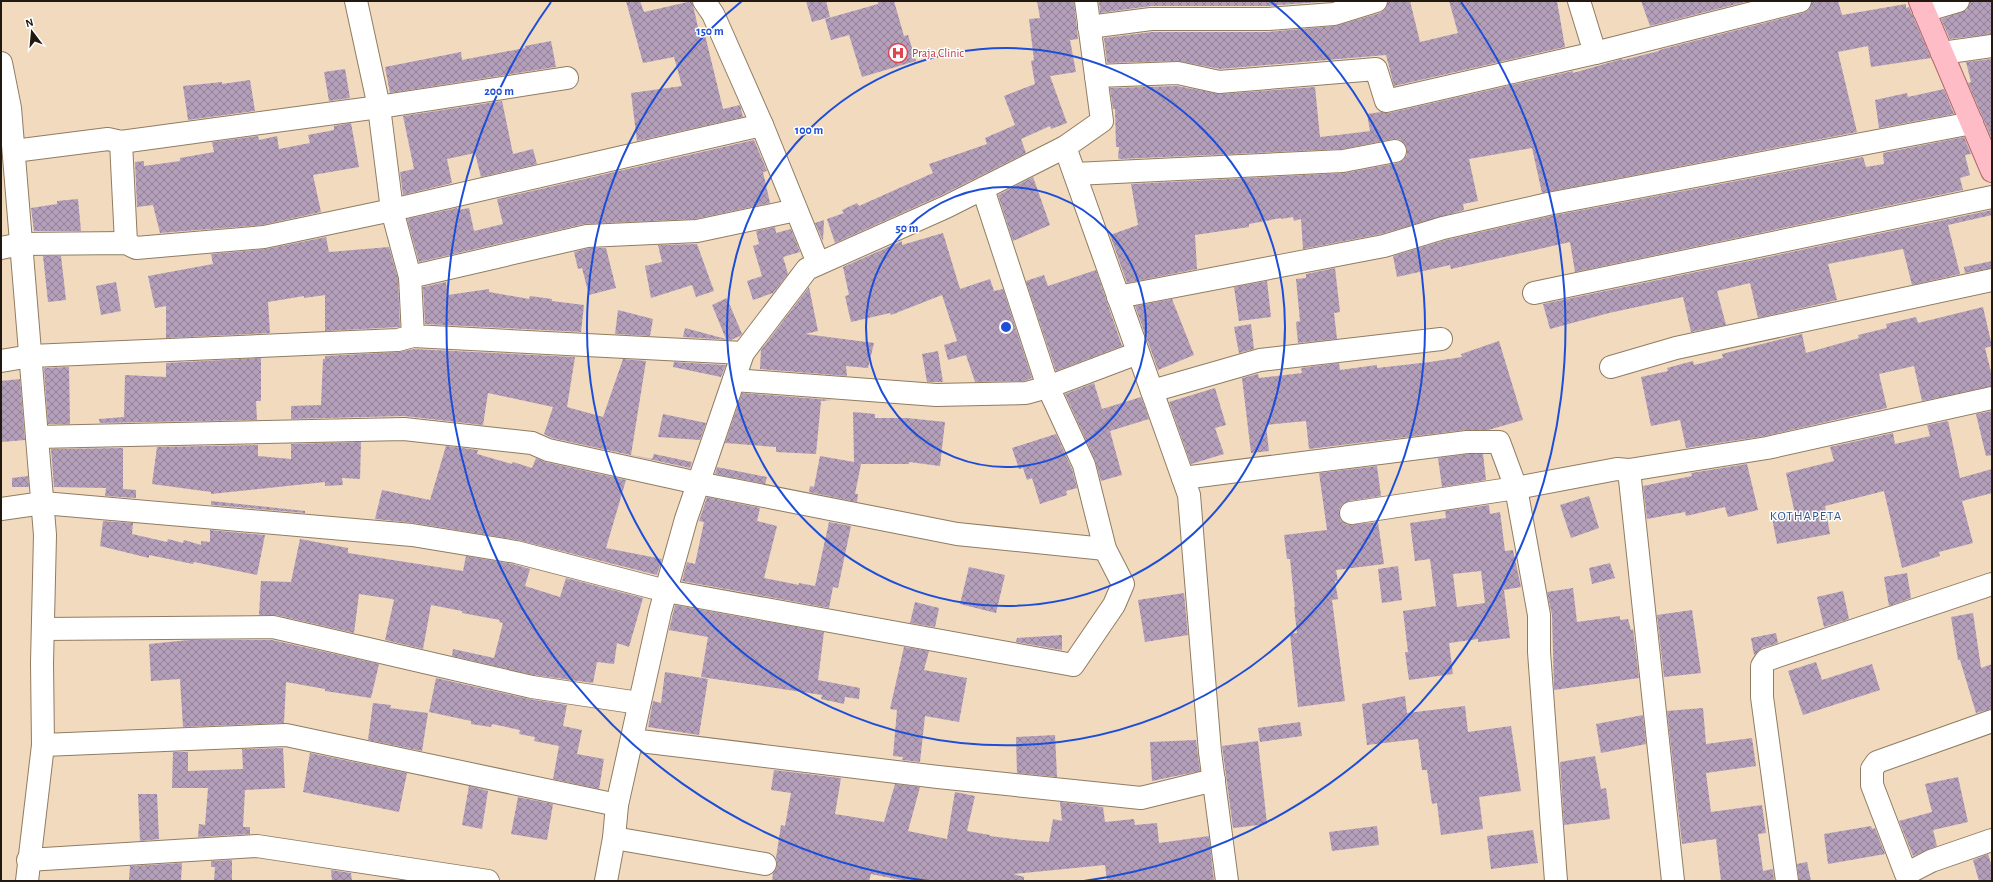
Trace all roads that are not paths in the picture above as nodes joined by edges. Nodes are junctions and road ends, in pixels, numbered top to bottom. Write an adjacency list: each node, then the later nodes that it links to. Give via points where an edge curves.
1 (356, 1): 16 (street)
2 (704, 1): 18 (street, via 713,14)
3 (1086, 1): 9 (street)
4 (1376, 1): 9 (street, via 1334,14 1268,20 1151,19)
5 (1579, 1): 11 (street)
6 (1800, 1): 11 (street)
7 (1958, 1): 8 (street)
8 (1922, 6): 12 (main road)
9 (1089, 27): 14 (street)
10 (1992, 46): 12 (street)
11 (1595, 53): 14 (street, via 1386,101 1376,69 1219,82 1178,73)
12 (1942, 53): 17 (main road)
13 (1, 63): 21 (street, via 10,108)
14 (1096, 76): 20 (street, via 1102,121)
15 (567, 78): 16 (street)
16 (379, 107): 19 (street); 28 (street)
17 (1972, 123): 23 (main road); 36 (street, via 1548,204 1443,228 1384,246)
18 (762, 125): 28 (street); 29 (street)
19 (121, 142): 21 (street, via 108,139); 30 (street)
20 (1065, 147): 24 (street); 25 (street)
21 (14, 151): 27 (street)
22 (1395, 151): 24 (street, via 1343,161)
23 (1992, 171)
24 (1075, 174): 36 (street)
25 (983, 189): 32 (street); 45 (street)
26 (1992, 197): 35 (street)
27 (9, 199): 31 (street)
28 (392, 210): 30 (street, via 264,237 136,248); 33 (street)
29 (796, 210): 32 (street); 33 (street, via 697,231 587,236)
30 (126, 243): 31 (street)
31 (11, 246): 41 (street)
32 (818, 263): 39 (street, via 807,269)
33 (410, 277): 37 (street)
34 (1992, 280): 43 (street, via 1676,348)
35 (1534, 293)
36 (1118, 297): 40 (street)
37 (414, 336): 39 (street); 41 (street, via 398,340)
38 (1441, 339): 46 (street, via 1260,360)
39 (743, 353): 44 (street)
40 (1138, 353): 45 (street); 46 (street)
41 (31, 356): 42 (street); 48 (street)
42 (1, 361)
43 (1611, 367)
44 (734, 380): 45 (street, via 936,395 1026,393); 51 (street)
45 (1048, 386): 56 (street, via 1084,465)
46 (1152, 392): 50 (street)
47 (1992, 398): 49 (street, via 1767,448)
48 (37, 437): 51 (street, via 404,429 532,443 548,450); 53 (street)
49 (1629, 470): 52 (street, via 1617,469); 75 (street)
50 (1183, 478): 52 (street, via 1467,442 1499,442); 64 (street, via 1189,495)
51 (698, 483): 56 (street, via 957,534); 58 (street)
52 (1516, 488): 55 (street); 74 (street, via 1539,615 1539,652)
53 (43, 502): 54 (street); 58 (street, via 412,536 516,552); 59 (street)
54 (1, 509)
55 (1351, 513)
56 (1105, 549): 58 (street, via 1123,584 1114,605 1072,665)
57 (1992, 584): 76 (street, via 1766,660 1762,666 1762,697)
58 (666, 591): 60 (street)
59 (43, 629): 60 (street, via 274,627 532,687); 63 (street)
60 (639, 703): 62 (street)
61 (1992, 721): 67 (street, via 1877,762 1872,769 1872,785 1906,874 1931,861)
62 (632, 740): 64 (street, via 938,778 1141,798); 65 (street)
63 (43, 745): 65 (street, via 286,735); 68 (street)
64 (1214, 780): 73 (street)
65 (617, 805): 66 (street)
66 (614, 838): 69 (street); 72 (street)
67 (1992, 840)
68 (28, 860): 70 (street); 71 (street, via 256,846)
69 (765, 864)
70 (27, 881)
71 (488, 881)
72 (606, 881)
73 (1227, 881)
74 (1556, 881)
75 (1673, 881)
76 (1787, 881)

